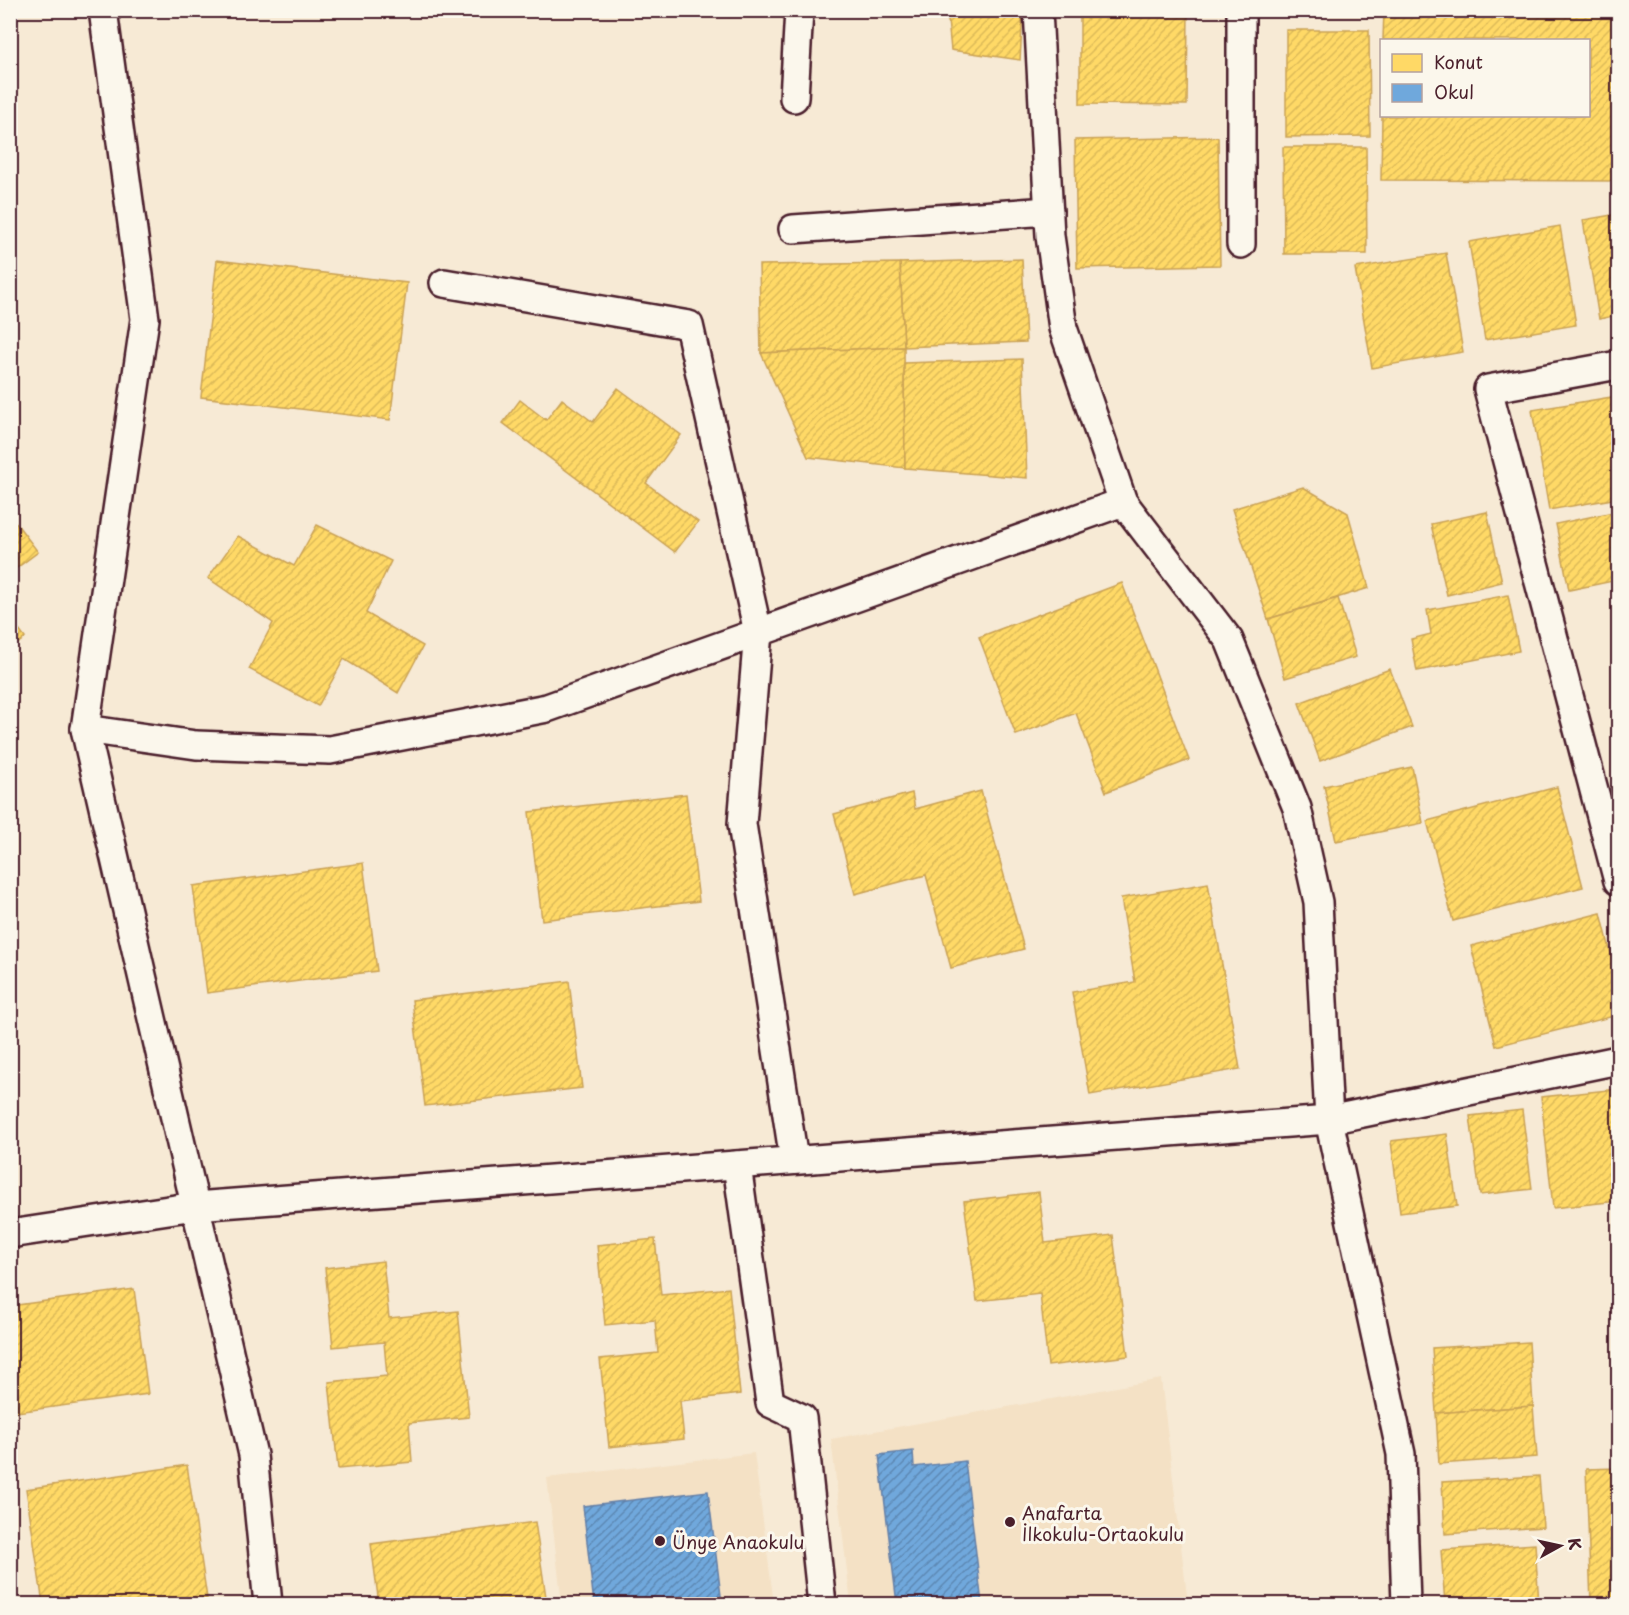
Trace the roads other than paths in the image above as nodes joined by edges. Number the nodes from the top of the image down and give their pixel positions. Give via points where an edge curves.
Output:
1 (102, 10) edge
2 (799, 10) edge
3 (1038, 10) edge
4 (1241, 10) edge
5 (794, 98) dead end
6 (1049, 211) junction
7 (793, 230) dead end
8 (1241, 244) dead end
9 (444, 283) dead end
10 (1618, 365) edge
11 (1123, 502) junction
12 (758, 632) junction
13 (85, 729) junction
14 (1618, 881) edge
15 (1618, 1060) edge
16 (1329, 1120) junction
17 (794, 1160) junction
18 (737, 1165) junction
19 (195, 1206) junction
20 (10, 1234) edge
21 (268, 1605) edge
22 (822, 1605) edge
23 (1406, 1605) edge

1 - 13 street via 145,319
2 - 5 street
3 - 6 street
4 - 8 street
6 - 7 street
6 - 11 street via 1063,328
9 - 12 street via 689,325
10 - 14 street via 1488,389
11 - 12 street
11 - 16 street via 1229,640 1297,808 1318,902
12 - 13 street via 547,708 330,750 196,745
12 - 17 street via 742,824
13 - 19 street
15 - 16 street
16 - 17 street
16 - 23 street via 1401,1454
17 - 18 street
18 - 19 street
18 - 22 street via 770,1403 802,1418
19 - 20 street
19 - 21 street via 253,1455

